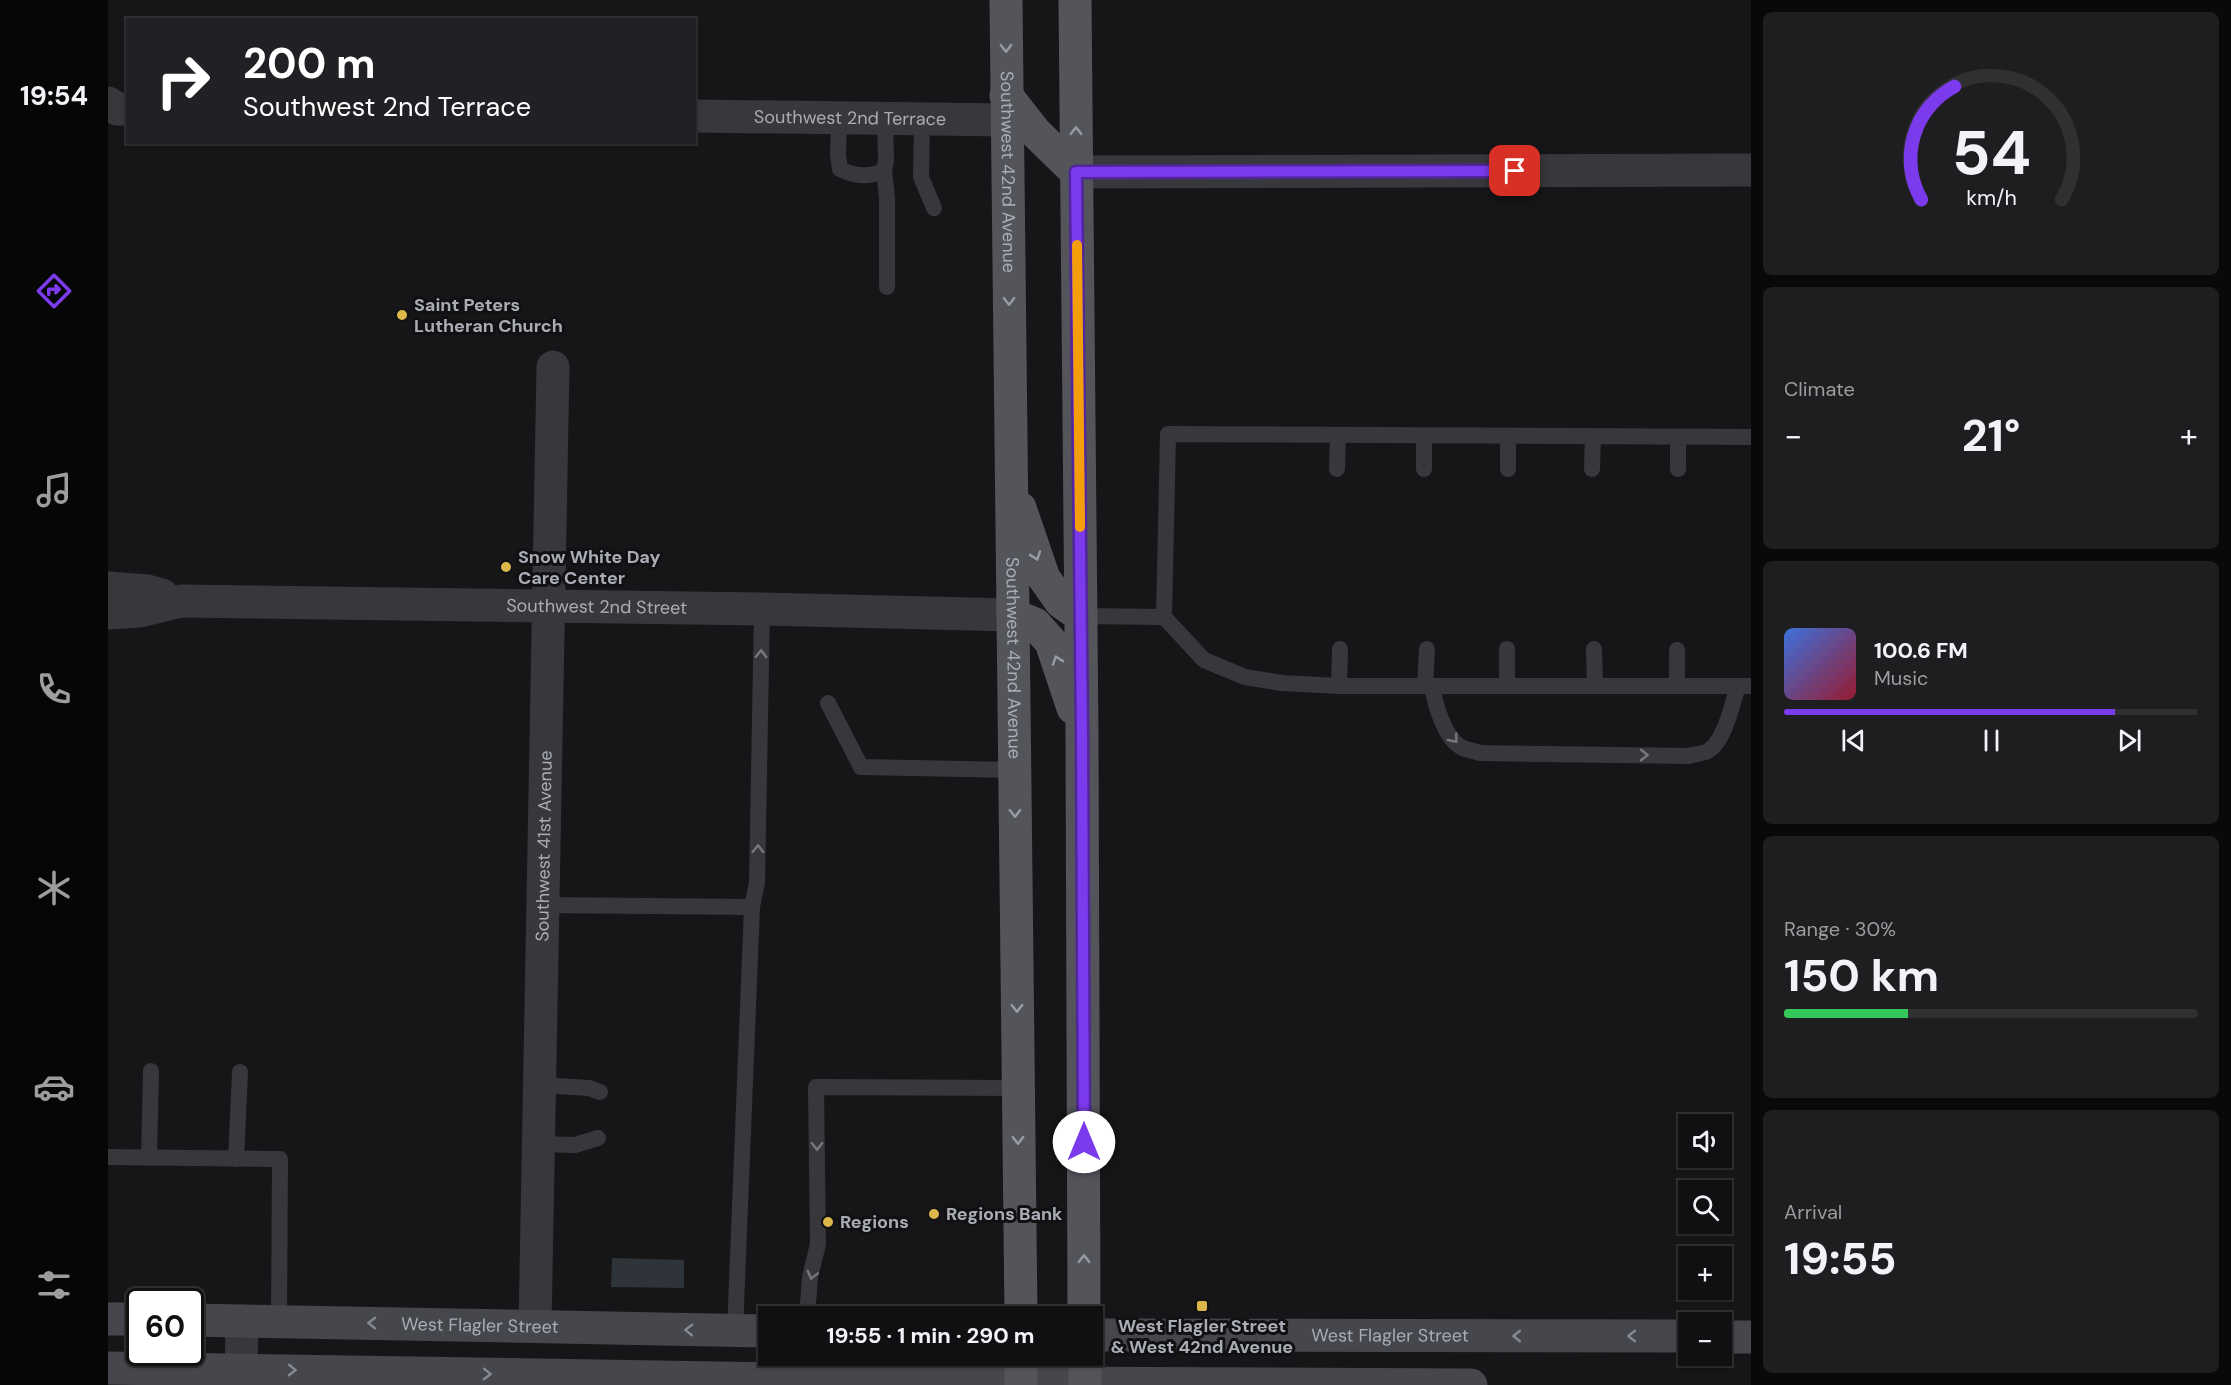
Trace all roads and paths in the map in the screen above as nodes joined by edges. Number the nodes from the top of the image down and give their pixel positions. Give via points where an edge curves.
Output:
1 (1006, 0) edge
2 (1075, 0) edge
3 (1006, 107) junction
4 (696, 116) edge
5 (839, 118) junction
6 (885, 118) junction
7 (921, 119) junction
8 (884, 170) junction
9 (1751, 170) edge
10 (1076, 172) junction
11 (934, 208) dead end
12 (887, 287) dead end
13 (553, 367) dead end
14 (1338, 436) junction
15 (1424, 436) junction
16 (1508, 437) junction
17 (1593, 437) junction
18 (1678, 437) junction
19 (1751, 437) edge
20 (1337, 468) dead end
21 (1424, 469) dead end
22 (1508, 469) dead end
23 (1592, 469) dead end
24 (1678, 470) dead end
25 (1011, 481) junction
26 (108, 588) edge
27 (181, 601) junction
28 (547, 605) junction
29 (762, 609) junction
30 (108, 613) edge
31 (1013, 615) junction
32 (1081, 616) junction
33 (1164, 617) junction
34 (1340, 649) dead end
35 (1427, 649) dead end
36 (1507, 649) dead end
37 (1594, 649) dead end
38 (1677, 650) dead end
39 (1507, 685) junction
40 (1339, 686) junction
41 (1428, 686) junction
42 (1595, 686) junction
43 (1677, 686) junction
44 (1744, 686) edge
45 (828, 703) dead end
46 (1082, 735) junction
47 (1014, 770) junction
48 (543, 905) junction
49 (752, 907) junction
50 (151, 1071) dead end
51 (240, 1072) dead end
52 (540, 1084) junction
53 (1018, 1088) junction
54 (600, 1092) dead end
55 (598, 1138) dead end
56 (539, 1144) junction
57 (108, 1157) edge
58 (149, 1158) junction
59 (236, 1159) junction
60 (807, 1306) edge
61 (1021, 1306) edge
62 (1084, 1306) edge
63 (108, 1318) edge
64 (126, 1319) edge
65 (204, 1320) edge
66 (242, 1321) junction
67 (279, 1322) junction
68 (536, 1326) junction
69 (735, 1331) junction
70 (758, 1331) edge
71 (1103, 1335) edge
72 (1678, 1336) edge
73 (1732, 1336) edge
74 (1751, 1337) edge
75 (108, 1368) edge
76 (1021, 1375) edge
77 (1085, 1375) edge
78 (241, 1377) edge
79 (404, 1379) edge
80 (646, 1381) edge
81 (841, 1382) edge
82 (1389, 1385) edge
83 (1471, 1385) edge

1 -> 3 main road, Southwest 42nd Avenue
10 -> 2 main road
3 - 7 street, Southwest 2nd Terrace
3 - 10 main road
3 -> 25 main road, Southwest 42nd Avenue
4 - 5 street, Southwest 2nd Terrace
5 - 6 street, Southwest 2nd Terrace
5 - 8 lane via 840,169 852,175 878,174
6 - 7 street, Southwest 2nd Terrace
6 - 8 lane
7 - 11 lane via 921,177
8 - 12 lane
9 - 10 street
10 - 32 main road
13 - 28 street, Southwest 41st Avenue
14 - 15 lane
14 - 20 lane
14 - 33 lane via 1168,434
15 - 16 lane
15 - 21 lane
16 - 17 lane
16 - 22 lane
17 - 18 lane
17 - 23 lane
18 - 19 lane
18 - 24 lane
25 - 31 main road, Southwest 42nd Avenue
25 -> 32 main road via 1044,578 1061,602
26 - 27 street, Southwest 2nd Street via 148,591
27 - 28 street, Southwest 2nd Street
27 - 30 street, Southwest 2nd Street via 140,611
28 - 29 street, Southwest 2nd Street
28 - 48 street, Southwest 41st Avenue
29 - 31 street, Southwest 2nd Street
49 -> 29 lane via 757,883
46 -> 31 main road via 1051,642 1035,624
31 - 47 main road, Southwest 42nd Avenue
32 - 33 lane
32 - 46 main road
33 - 40 lane via 1204,660 1245,677
34 - 40 lane
35 - 41 lane
36 - 39 lane
37 - 42 lane
38 - 43 lane
39 - 41 lane
39 - 42 lane
40 - 41 lane
41 -> 44 lane via 1445,728 1460,747 1480,753 1689,756 1707,752 1716,744
42 - 43 lane
43 - 44 lane
45 - 47 lane via 861,767
62 -> 46 main road
47 -> 53 main road, Southwest 42nd Avenue
48 - 49 lane
48 - 52 street, Southwest 41st Avenue
49 - 69 lane
50 - 58 lane
51 - 59 lane
52 - 54 lane
52 - 56 street, Southwest 41st Avenue
53 -> 60 lane via 816,1087 818,1244
53 -> 61 main road, Southwest 42nd Avenue
55 - 56 lane via 575,1145
56 - 68 street, Southwest 41st Avenue
57 - 58 lane
58 - 59 lane
59 - 67 lane via 280,1159
63 - 64 main road
65 - 66 main road, West Flagler Street
66 - 67 main road, West Flagler Street
66 - 78 street
68 -> 67 main road, West Flagler Street
69 -> 68 main road, West Flagler Street
69 - 70 main road, West Flagler Street
72 -> 71 main road, West Flagler Street
73 - 74 main road
75 - 78 main road
76 - 77 main road
76 - 81 main road
77 - 82 main road
78 -> 79 main road
79 -> 80 main road
80 - 81 main road
82 - 83 main road

